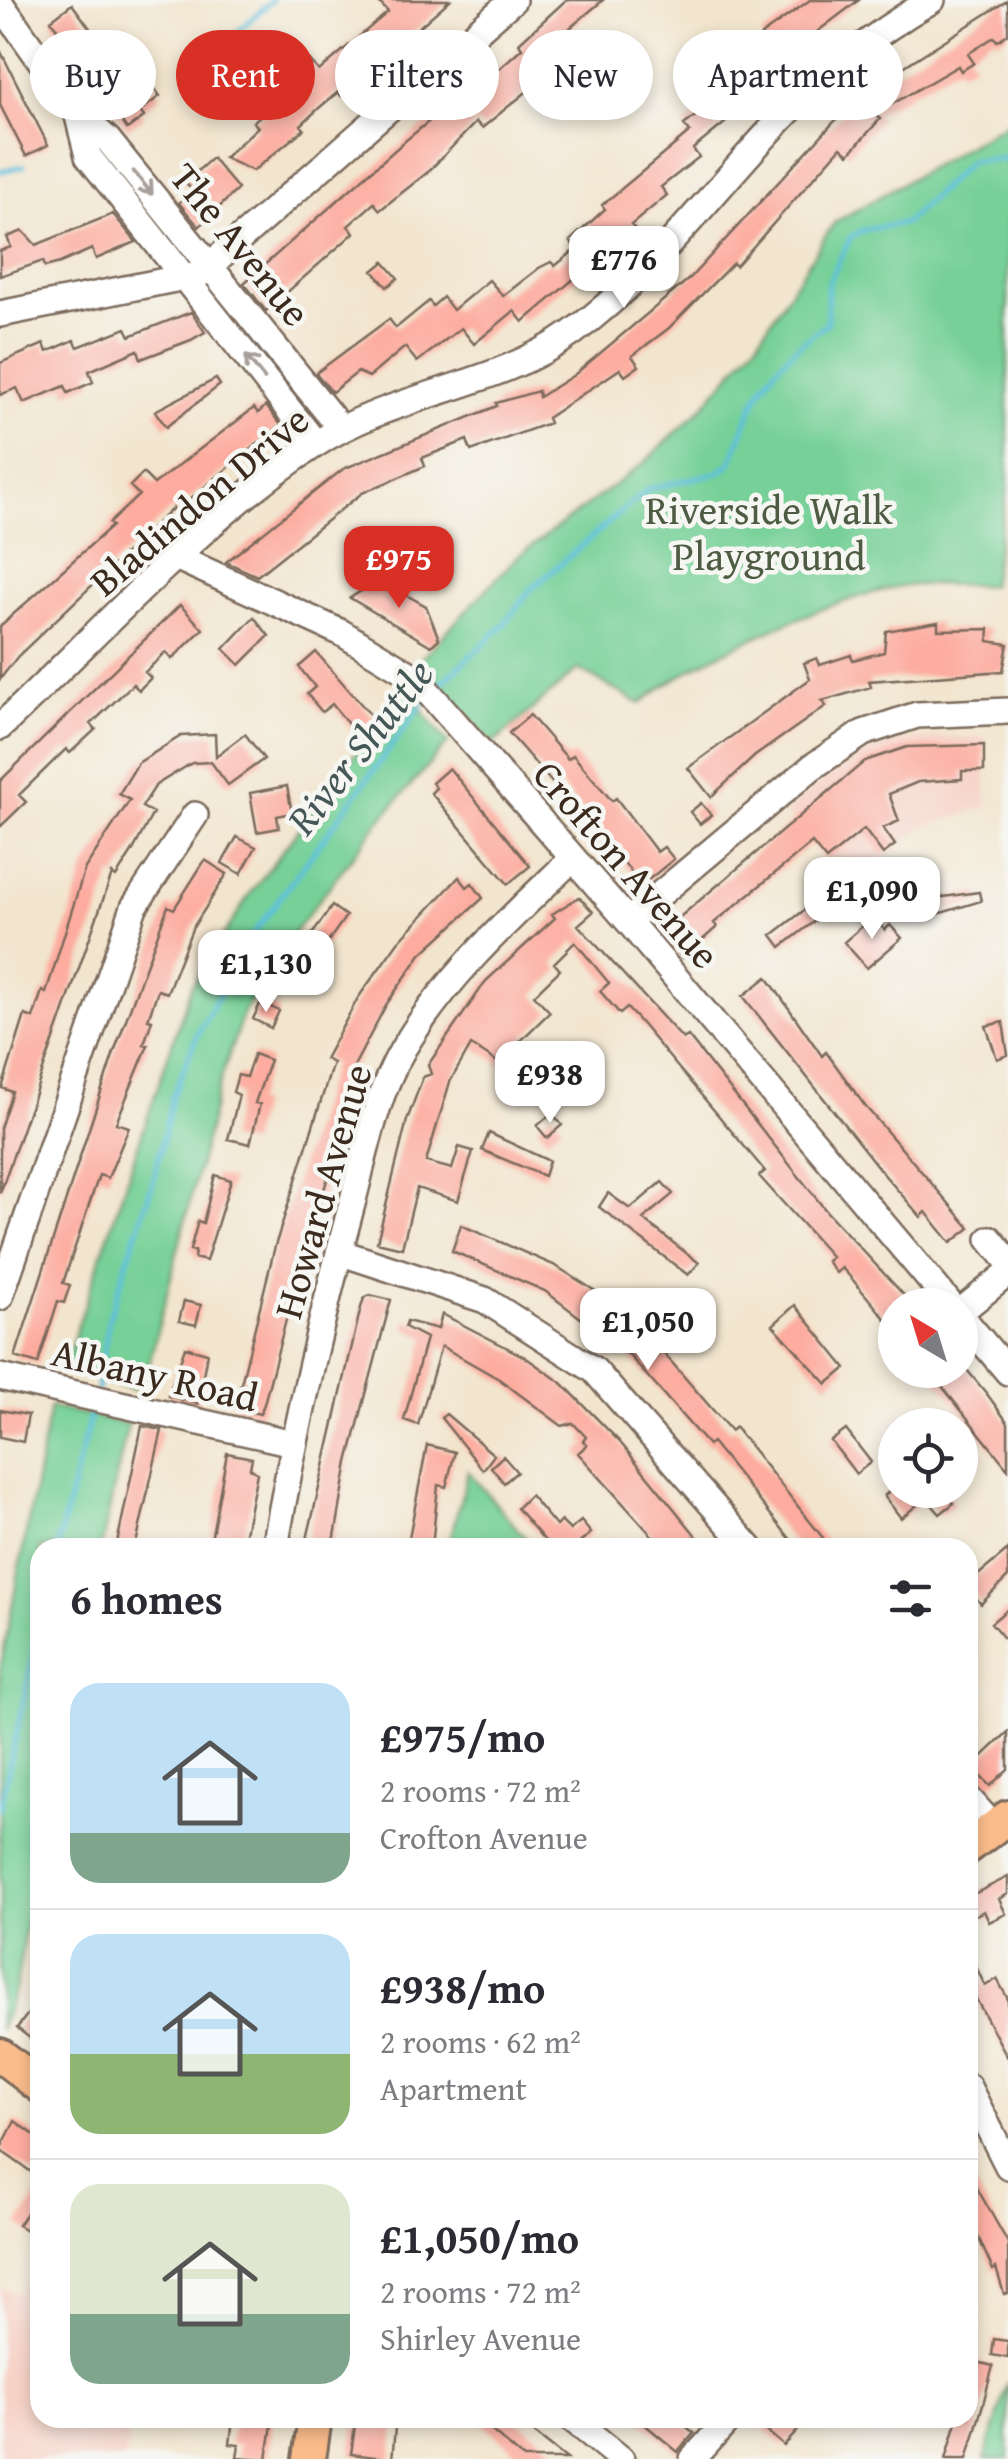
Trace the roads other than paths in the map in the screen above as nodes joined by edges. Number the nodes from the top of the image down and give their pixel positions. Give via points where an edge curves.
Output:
1 (514, 0) edge
2 (932, 0) edge
3 (0, 3) edge
4 (30, 45) edge
5 (79, 120) edge
6 (86, 120) edge
7 (211, 266) junction
8 (185, 279) junction
9 (0, 314) edge
10 (341, 429) junction
11 (316, 444) junction
12 (178, 558) junction
13 (1008, 711) edge
14 (0, 727) edge
15 (195, 815) dead end
16 (573, 858) junction
17 (628, 921) junction
18 (990, 1238) dead end
19 (339, 1252) junction
20 (1008, 1261) edge
21 (1008, 1273) edge
22 (937, 1288) edge
23 (0, 1297) edge
24 (978, 1299) edge
25 (978, 1336) edge
26 (1008, 1372) edge
27 (0, 1377) edge
28 (293, 1443) junction
29 (277, 1538) edge
30 (741, 1538) edge
31 (978, 1805) edge
32 (1002, 1822) edge
33 (978, 1840) edge
34 (0, 2056) edge
35 (30, 2078) edge
36 (978, 2106) edge
37 (1008, 2166) edge
38 (314, 2428) edge
39 (583, 2428) edge
40 (721, 2428) edge
41 (309, 2459) edge
42 (621, 2459) edge
43 (693, 2459) edge

1 - 7 street
2 - 10 street, Bladindon Drive via 809,91 691,226 573,333 540,354
3 - 4 street, The Avenue
5 - 8 street, The Avenue via 88,156
6 -> 7 street, The Avenue
7 - 8 street
7 - 10 street, The Avenue
8 - 9 street
11 -> 8 street, The Avenue
10 - 11 street, Bladindon Drive
11 - 12 street, Bladindon Drive
12 - 14 street, Bladindon Drive
12 - 16 street, Crofton Avenue via 342,633 408,672
13 - 17 street via 917,715 863,734 812,767
15 - 23 street via 134,907
16 - 17 street, Crofton Avenue
16 - 19 street, Howard Avenue via 441,990 400,1053 378,1105
17 - 22 street, Crofton Avenue
18 - 20 street
19 - 28 street, Howard Avenue
19 - 30 street via 484,1300 579,1360 626,1403
21 - 24 street
25 - 26 street
27 - 28 street, Albany Road
28 - 29 street, Howard Avenue
31 - 32 street
32 - 33 main road
34 - 35 main road
36 - 37 street
38 - 41 main road
39 - 42 street
40 - 43 street

